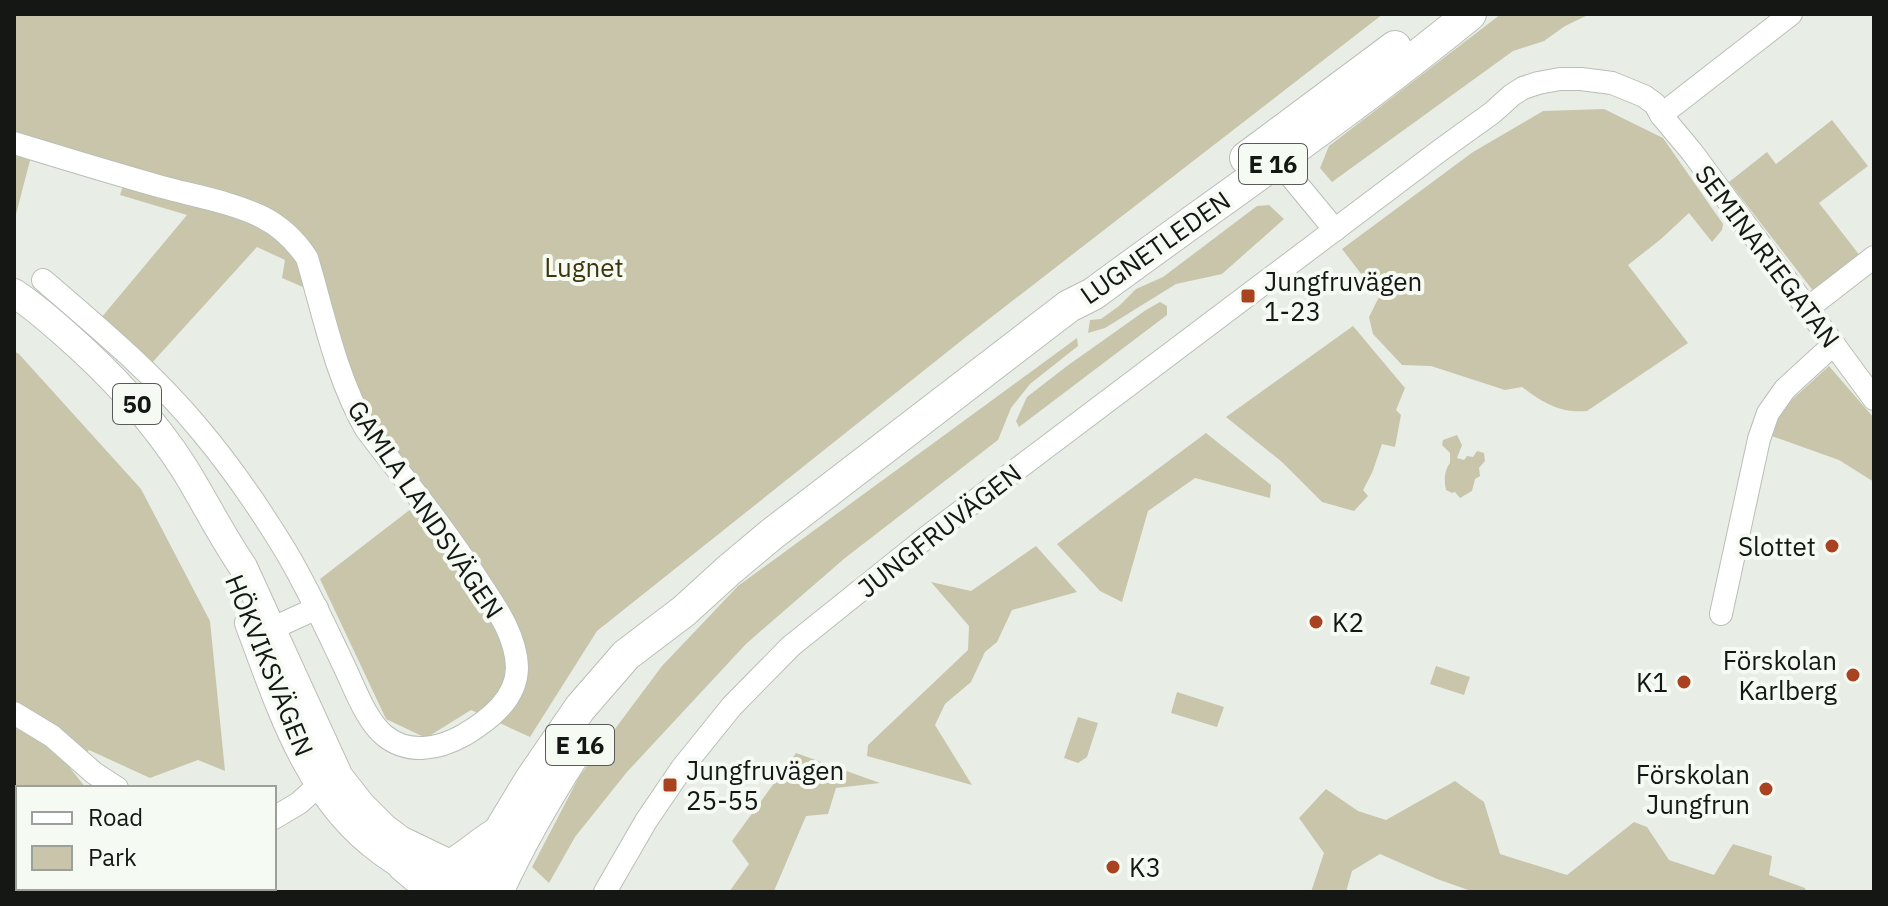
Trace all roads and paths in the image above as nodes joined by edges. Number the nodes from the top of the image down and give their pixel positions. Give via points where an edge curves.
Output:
1 (1441, 14) edge
2 (1470, 14) edge
3 (1791, 14) edge
4 (1661, 115) junction
5 (14, 143) edge
6 (1271, 152) junction
7 (1335, 230) junction
8 (1874, 257) edge
9 (43, 280) dead end
10 (14, 293) edge
11 (1808, 308) junction
12 (1834, 344) junction
13 (1874, 399) edge
14 (317, 608) junction
15 (684, 611) junction
16 (1721, 614) dead end
17 (262, 632) junction
18 (14, 713) edge
19 (328, 779) junction
20 (114, 786) edge
21 (276, 817) edge
22 (404, 866) joint
23 (471, 886) edge
24 (605, 892) edge

1 - 6 highway, LUGNETLEDEN / E 16
2 - 6 highway, LUGNETLEDEN / E 16 via 1426,50
3 - 4 street
4 - 7 street, JUNGFRUVÄGEN via 1636,102 1571,91 1492,113
4 - 11 street, SEMINARIEGATAN
5 - 14 street, GAMLA LANDSVÄGEN via 223,203 261,217 296,242 307,258 357,413 459,550 504,621 517,668 511,693 490,719 461,737 427,748 397,744 376,728 363,706
6 - 7 street
6 - 15 highway, LUGNETLEDEN / E 16 via 1211,184 1069,306 772,534
7 - 24 street, JUNGFRUVÄGEN via 791,646 732,706 682,768
8 - 11 street
9 - 14 street, GAMLA LANDSVÄGEN via 130,357 202,431 270,526
10 - 17 main road, HÖKVIKSVÄGEN / 50 via 94,359 140,407 217,523 231,574
11 - 12 street, SEMINARIEGATAN
12 - 13 street, SEMINARIEGATAN
12 - 16 street via 1785,389 1768,413
14 - 17 street
15 - 23 highway, LUGNETLEDEN / E 16 via 584,739 528,830
15 - 23 highway, LUGNETLEDEN / E 16 via 626,655 602,681 519,797
17 - 19 main road, HÖKVIKSVÄGEN / 50 via 286,723
18 - 20 street
19 - 21 street, HÖKVIKSVÄGEN
19 - 22 main road, HÖKVIKSVÄGEN / 50 via 358,832
19 - 23 main road, HÖKVIKSVÄGEN / 50 via 400,840
22 - 23 highway, 50 via 416,876

